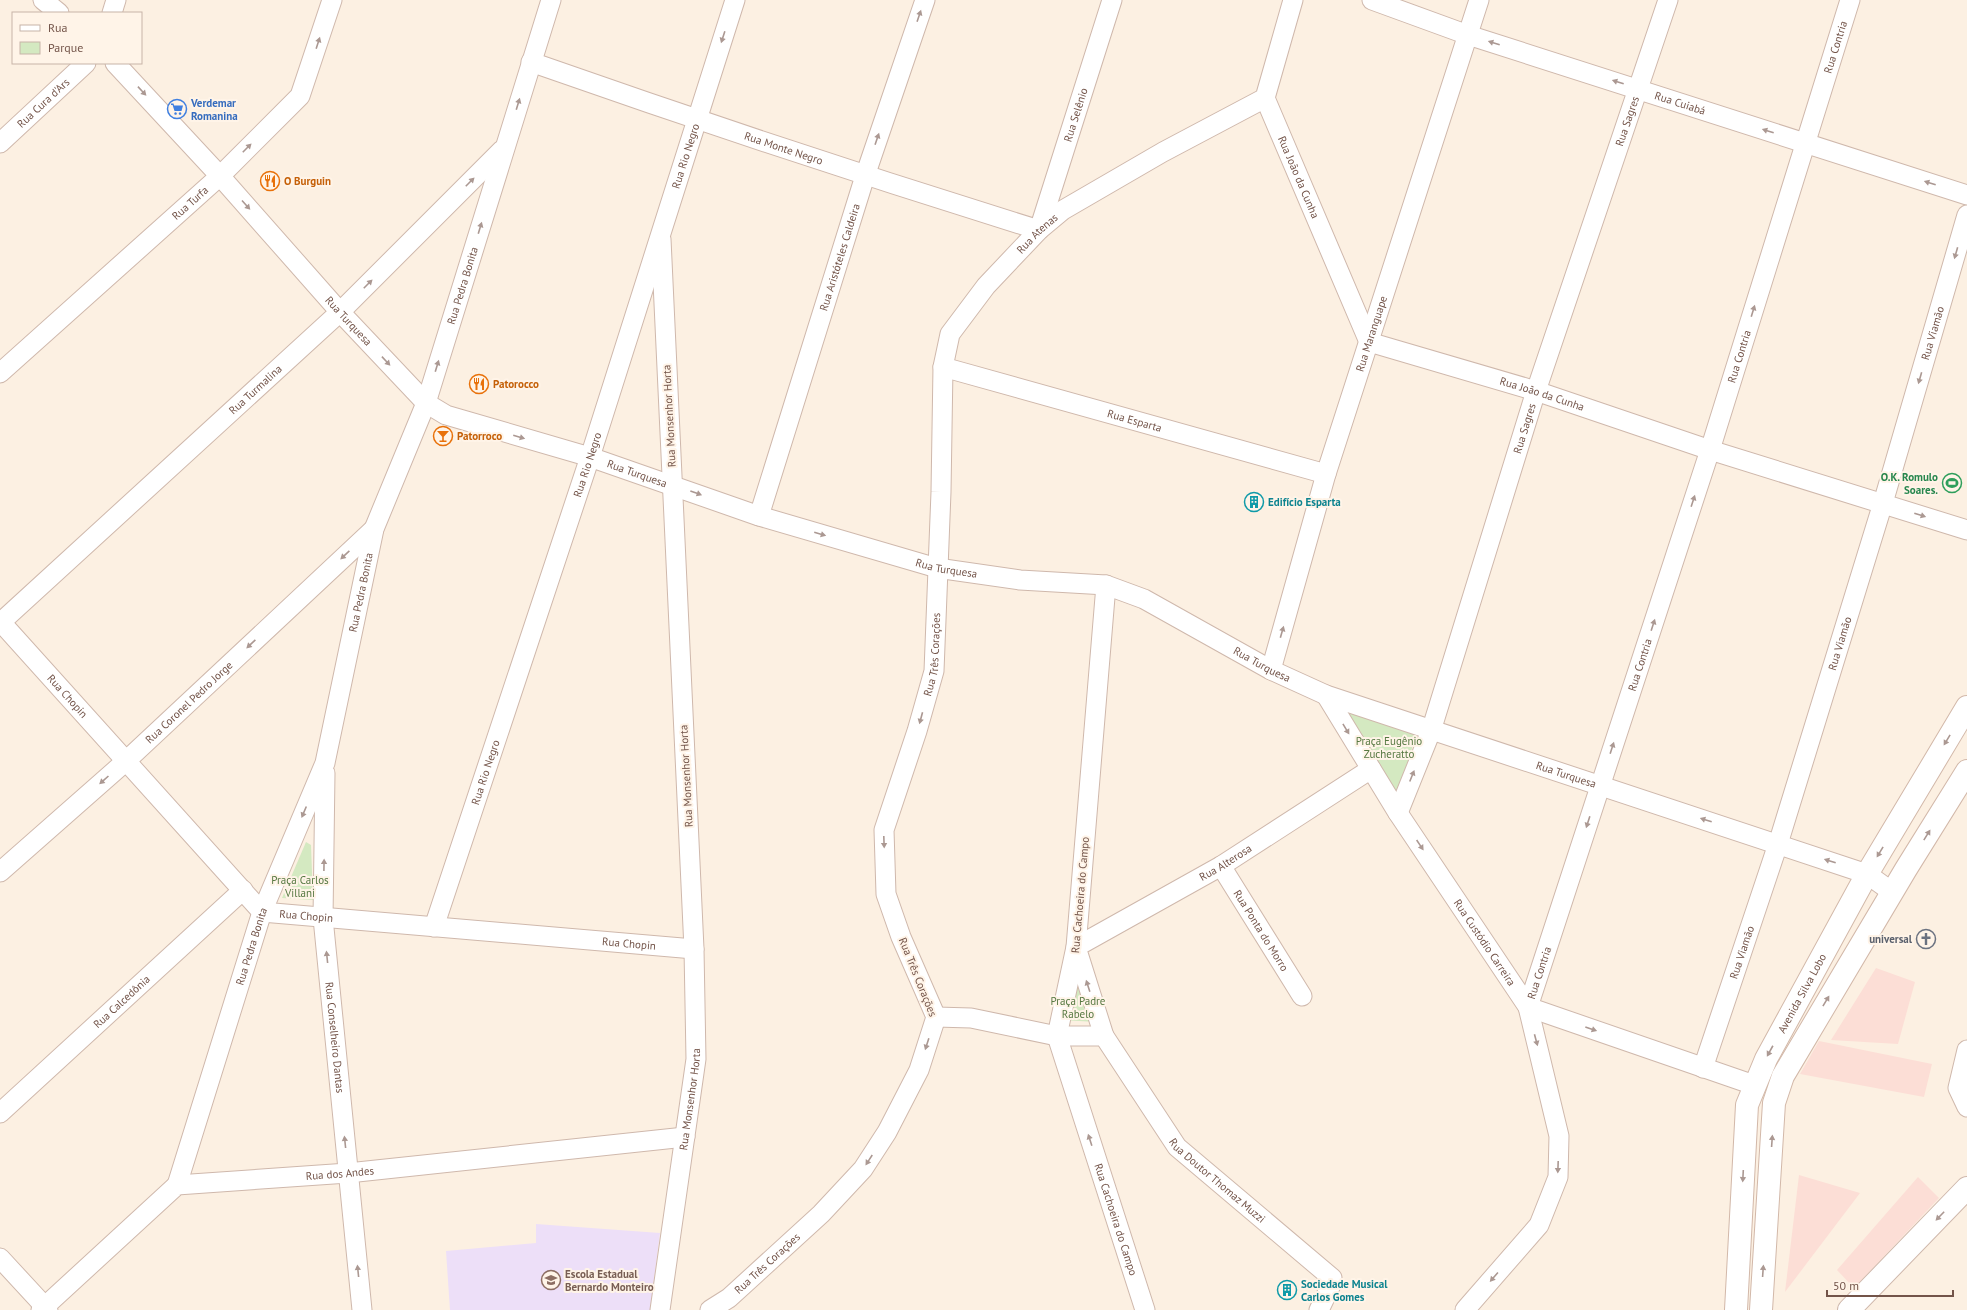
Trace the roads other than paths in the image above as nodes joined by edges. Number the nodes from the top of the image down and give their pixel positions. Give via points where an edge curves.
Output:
1 (43, 0) edge
2 (116, 0) edge
3 (332, 0) edge
4 (550, 0) edge
5 (735, 0) edge
6 (925, 0) edge
7 (1112, 0) edge
8 (1293, 0) edge
9 (1372, 0) edge
10 (1479, 0) edge
11 (1668, 0) edge
12 (1850, 0) edge
13 (58, 12) edge
14 (112, 12) edge
15 (1468, 35) junction
16 (531, 62) junction
17 (85, 64) edge
18 (116, 64) edge
19 (1638, 89) junction
20 (1265, 98) junction
21 (697, 120) junction
22 (0, 143) edge
23 (1805, 143) junction
24 (504, 148) junction
25 (220, 176) junction
26 (865, 176) junction
27 (1967, 195) edge
28 (1967, 215) edge
29 (1038, 230) junction
30 (660, 239) junction
31 (340, 312) junction
32 (1368, 342) junction
33 (943, 367) junction
34 (0, 373) edge
35 (1536, 391) junction
36 (426, 403) junction
37 (1710, 450) junction
38 (590, 457) junction
39 (1326, 474) junction
40 (673, 485) junction
41 (1883, 504) junction
42 (759, 516) junction
43 (374, 529) junction
44 (1967, 530) edge
45 (937, 568) junction
46 (1106, 585) junction
47 (0, 622) edge
48 (1271, 670) junction
49 (1326, 695) junction
50 (1967, 707) edge
51 (1431, 731) junction
52 (126, 761) junction
53 (325, 763) junction
54 (1371, 770) junction
55 (1967, 771) edge
56 (1600, 785) junction
57 (1398, 813) junction
58 (1778, 844) junction
59 (1221, 866) junction
60 (0, 872) edge
61 (1867, 874) junction
62 (243, 890) junction
63 (1892, 892) junction
64 (262, 912) junction
65 (323, 918) junction
66 (434, 927) junction
67 (1076, 947) junction
68 (694, 949) junction
69 (1302, 996) dead end
70 (1528, 1007) junction
71 (936, 1017) junction
72 (1057, 1036) junction
73 (1104, 1036) junction
74 (1967, 1050) edge
75 (1703, 1068) junction
76 (1754, 1085) junction
77 (1967, 1107) edge
78 (0, 1113) edge
79 (685, 1137) junction
80 (348, 1173) junction
81 (177, 1185) junction
82 (1967, 1188) edge
83 (0, 1258) edge
84 (45, 1309) edge
85 (362, 1310) edge
86 (660, 1310) edge
87 (710, 1310) edge
88 (1145, 1310) edge
89 (1319, 1310) edge
90 (1465, 1310) edge
91 (1736, 1310) edge
92 (1760, 1310) edge
93 (1849, 1310) edge

1 - 13 street
2 - 14 street
25 -> 3 street, Rua Turfa via 300,96
4 - 16 street, Rua Pedra Bonita
5 -> 21 street, Rua Rio Negro
26 -> 6 street, Rua Aristóteles Caldeira
7 - 29 street, Rua Selênio
8 - 20 street
9 - 15 street, Rua Cuiabá
10 - 15 street, Rua Maranguape
11 - 19 street, Rua Sagres
12 - 23 street, Rua Contria
19 -> 15 street, Rua Cuiabá
15 - 32 street, Rua Maranguape
16 - 21 street, Rua Monte Negro
24 -> 16 street, Rua Pedra Bonita
17 - 22 street, Rua Cura d'Ars
18 -> 25 street, Rua Turquesa
23 -> 19 street, Rua Cuiabá
19 - 35 street, Rua Sagres
20 - 29 street, Rua Atenas via 1163,152 1063,210
20 - 32 street, Rua João da Cunha
21 - 26 street, Rua Monte Negro
21 - 30 street, Rua Rio Negro
27 -> 23 street, Rua Cuiabá
37 -> 23 street, Rua Contria
31 -> 24 street, Rua Turmalina
36 -> 24 street, Rua Pedra Bonita
25 -> 31 street, Rua Turquesa
25 - 34 street, Rua Turfa
26 - 29 street, Rua Monte Negro
26 - 42 street, Rua Aristóteles Caldeira
28 -> 41 street, Rua Viamão
29 - 33 street, Rua Atenas via 986,286 950,334
30 - 38 street, Rua Rio Negro
30 - 40 street, Rua Monsenhor Horta
31 -> 36 street, Rua Turquesa
31 - 47 street, Rua Turmalina
32 - 35 street, Rua João da Cunha
32 - 39 street, Rua Maranguape
33 - 39 street, Rua Esparta
33 - 45 street, Rua Atenas
35 - 37 street, Rua João da Cunha
35 - 51 street, Rua Sagres
36 -> 38 street, Rua Turquesa via 446,415
36 - 43 street, Rua Pedra Bonita
37 - 41 street, Rua João da Cunha
56 -> 37 street, Rua Contria
38 - 40 street, Rua Turquesa
38 - 66 street, Rua Rio Negro
48 -> 39 street, Rua Maranguape
40 -> 42 street, Rua Turquesa
40 - 68 street, Rua Monsenhor Horta
41 -> 44 street, Rua João da Cunha
41 - 58 street, Rua Viamão
42 -> 45 street, Rua Turquesa
43 -> 52 street, Rua Coronel Pedro Jorge
43 - 53 street, Rua Pedra Bonita
45 - 46 street, Rua Turquesa via 1020,580
45 -> 71 street, Rua Três Corações via 934,672 918,731 884,830 886,894 901,937
46 - 48 street, Rua Turquesa via 1144,599
46 - 67 street, Rua Cachoeira do Campo
47 - 52 street, Rua Chopin
48 - 49 street, Rua Turquesa
49 - 51 street, Rua Turquesa
49 -> 54 street, Rua Custódio Carreira
50 -> 61 main road, Avenida Silva Lobo
51 - 56 street, Rua Turquesa
57 -> 51 street, Rua Sagres
52 -> 60 street, Rua Coronel Pedro Jorge
52 - 62 street, Rua Chopin
53 -> 64 street, Rua Pedra Bonita
65 -> 53 street, Rua Conselheiro Dantas
54 - 57 street, Rua Custódio Carreira
54 - 59 street, Rua Alterosa
63 -> 55 main road
58 -> 56 street, Rua Turquesa
56 -> 70 street, Rua Contria
57 -> 70 street, Rua Custódio Carreira
61 -> 58 street, Rua Turquesa
58 - 75 street, Rua Viamão
59 - 67 street, Rua Alterosa
59 - 69 street, Rua Ponta do Morro
61 - 63 street, Rua Turquesa
61 -> 76 main road, Avenida Silva Lobo via 1766,1058
62 - 64 street, Rua Chopin
62 - 78 street, Rua Calcedônia
92 -> 63 main road via 1774,1102 1783,1076
64 - 65 street, Rua Chopin
64 - 81 street, Rua Pedra Bonita
65 - 66 street, Rua Chopin
80 -> 65 street, Rua Conselheiro Dantas
66 - 68 street, Rua Chopin
67 - 72 street, Rua Cachoeira do Campo
73 -> 67 street, Rua Doutor Thomaz Muzzi
68 - 79 street, Rua Monsenhor Horta via 696,1059
70 -> 75 street
70 -> 90 street, Rua Contria via 1559,1136 1558,1177 1538,1225
71 - 72 street via 972,1018
71 -> 87 street, Rua Três Corações via 919,1070 887,1132 863,1169 821,1214 729,1298
72 - 73 street
88 -> 72 street, Rua Cachoeira do Campo
73 - 89 street, Rua Doutor Thomaz Muzzi via 1177,1147 1332,1278 1332,1284
74 - 77 street via 1958,1088
75 - 76 street
76 -> 91 main road, Avenida Silva Lobo via 1747,1105
79 - 80 street, Rua dos Andes
79 - 86 street, Rua Monsenhor Horta
80 - 81 street, Rua dos Andes
85 -> 80 street, Rua Conselheiro Dantas
81 - 84 street
82 -> 93 main road
83 - 84 street

